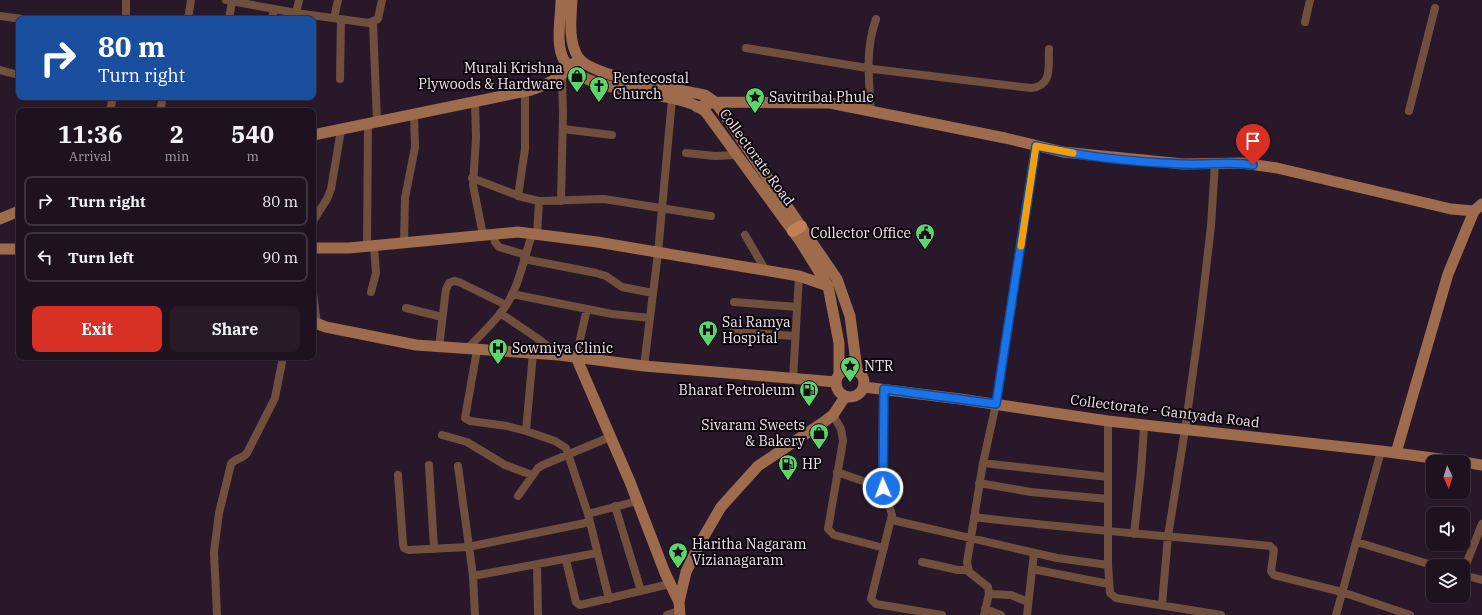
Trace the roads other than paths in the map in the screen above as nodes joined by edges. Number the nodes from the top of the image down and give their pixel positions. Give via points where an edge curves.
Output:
1 (126, 0) edge
2 (191, 0) edge
3 (299, 0) edge
4 (338, 0) edge
5 (382, 0) edge
6 (561, 0) edge
7 (572, 0) edge
8 (1310, 0) edge
9 (229, 1) edge
10 (1435, 8) dead end
11 (274, 9) junction
12 (296, 13) junction
13 (0, 16) edge
14 (126, 16) edge
15 (188, 16) edge
16 (229, 16) edge
17 (273, 16) edge
18 (306, 16) edge
19 (316, 17) edge
20 (16, 18) edge
21 (338, 19) junction
22 (876, 19) dead end
23 (373, 22) junction
24 (1305, 22) dead end
25 (746, 48) dead end
26 (1049, 49) dead end
27 (578, 58) junction
28 (868, 68) junction
29 (0, 70) edge
30 (566, 71) junction
31 (16, 74) edge
32 (340, 79) dead end
33 (525, 91) junction
34 (672, 99) junction
35 (475, 102) junction
36 (715, 102) junction
37 (697, 107) junction
38 (1409, 110) dead end
39 (871, 112) junction
40 (414, 114) junction
41 (372, 123) junction
42 (563, 129) junction
43 (341, 130) junction
44 (316, 134) edge
45 (612, 135) dead end
46 (1036, 146) junction
47 (686, 153) dead end
48 (737, 154) junction
49 (1215, 163) junction
50 (472, 178) junction
51 (518, 196) junction
52 (539, 201) junction
53 (561, 201) junction
54 (662, 208) junction
55 (1478, 208) edge
56 (16, 212) edge
57 (316, 216) edge
58 (711, 216) dead end
59 (0, 219) edge
60 (797, 228) junction
61 (534, 234) junction
62 (488, 235) junction
63 (744, 235) dead end
64 (404, 243) junction
65 (370, 246) junction
66 (316, 248) edge
67 (0, 249) edge
68 (16, 249) edge
69 (658, 253) junction
70 (525, 257) junction
71 (766, 271) junction
72 (799, 276) junction
73 (828, 286) junction
74 (371, 292) dead end
75 (653, 293) junction
76 (512, 294) junction
77 (734, 302) dead end
78 (506, 306) junction
79 (797, 307) junction
80 (406, 308) dead end
81 (587, 309) junction
82 (500, 313) junction
83 (442, 318) junction
84 (650, 318) junction
85 (316, 323) edge
86 (733, 332) dead end
87 (796, 336) junction
88 (853, 339) junction
89 (839, 343) junction
90 (439, 347) junction
91 (472, 349) junction
92 (533, 353) junction
93 (559, 355) junction
94 (576, 357) junction
95 (282, 360) edge
96 (644, 366) junction
97 (857, 370) junction
98 (838, 378) junction
99 (793, 379) junction
100 (864, 387) junction
101 (884, 389) junction
102 (845, 397) junction
103 (996, 404) junction
104 (833, 415) junction
105 (1108, 422) junction
106 (1144, 426) junction
107 (1185, 430) junction
108 (526, 431) junction
109 (442, 435) dead end
110 (610, 438) junction
111 (1381, 451) junction
112 (569, 453) junction
113 (1396, 453) junction
114 (1426, 457) edge
115 (983, 463) junction
116 (1470, 463) edge
117 (429, 465) dead end
118 (1482, 465) edge
119 (458, 466) dead end
120 (837, 472) junction
121 (532, 475) junction
122 (398, 476) dead end
123 (1108, 477) junction
124 (979, 483) junction
125 (883, 488) junction
126 (518, 496) dead end
127 (1108, 499) junction
128 (637, 501) junction
129 (615, 506) junction
130 (974, 517) junction
131 (589, 518) junction
132 (892, 520) junction
133 (1482, 524) edge
134 (1109, 532) junction
135 (1134, 534) junction
136 (1168, 536) junction
137 (970, 540) junction
138 (1357, 542) junction
139 (468, 547) junction
140 (884, 548) junction
141 (434, 549) junction
142 (1034, 553) junction
143 (597, 554) junction
144 (1469, 559) edge
145 (566, 560) junction
146 (922, 562) dead end
147 (1426, 563) edge
148 (537, 565) junction
149 (1108, 565) junction
150 (1032, 569) junction
151 (968, 570) junction
152 (473, 576) junction
153 (1470, 576) edge
154 (1482, 580) edge
155 (670, 584) junction
156 (1109, 584) junction
157 (641, 591) junction
158 (1342, 592) junction
159 (989, 594) junction
160 (609, 599) junction
161 (1028, 602) junction
162 (1162, 605) junction
163 (679, 609) edge
164 (984, 612) edge
165 (217, 615) edge
166 (475, 615) edge
167 (538, 615) edge
168 (667, 615) edge
169 (942, 615) edge
170 (1001, 615) edge
171 (1027, 615) edge
172 (1221, 615) edge
173 (1336, 615) edge
174 (1410, 615) edge

1 - 14 street
2 - 15 street
3 - 12 street
4 - 21 street
5 - 23 street via 378,19
6 - 30 street, Collectorate Road via 560,45
7 - 27 street via 572,41
8 - 24 street
9 - 11 street
9 - 16 street
10 - 38 street
11 - 12 street
11 - 17 street
12 - 18 street
13 - 20 street
19 - 21 street
21 - 23 street
21 - 32 street
22 - 28 street via 870,37
23 - 41 street
25 - 28 street
26 - 28 street via 1047,79 1039,88
27 - 30 street
27 - 36 street, Collectorate Road via 594,70 705,95
28 - 39 street
29 - 31 street
30 - 33 street via 550,83
30 - 34 street, Collectorate Road via 598,84
30 - 42 street
33 - 35 street
33 - 51 street via 525,149
34 - 37 street, Collectorate Road
34 - 54 street
35 - 40 street
35 - 50 street via 476,138
36 - 37 street
36 - 39 street via 830,103
36 - 60 street, Collectorate Road
37 - 48 street, Collectorate Road via 705,111
39 - 46 street
40 - 41 street
40 - 64 street via 415,147 405,198
41 - 43 street
41 - 65 street
42 - 45 street
42 - 53 street
43 - 44 street
43 - 57 street via 331,189
46 - 49 street via 1063,152 1141,161
46 - 103 street
47 - 48 street via 715,156
48 - 60 street, Collectorate Road
49 - 55 street via 1242,163 1276,168 1451,209
49 - 107 street via 1211,226
50 - 51 street
50 - 62 street via 475,202
51 - 52 street
52 - 53 street
52 - 61 street
53 - 54 street via 604,199
54 - 58 street
54 - 69 street
55 - 113 street via 1448,274
56 - 59 street
60 - 73 street, Collectorate Road
60 - 88 street, Collectorate Road via 837,279 850,316
61 - 62 street via 518,232
61 - 69 street
61 - 70 street
62 - 64 street
62 - 70 street via 502,249
63 - 71 street
64 - 65 street
65 - 66 street
65 - 74 street via 376,273
67 - 68 street
69 - 71 street
69 - 75 street
70 - 75 street via 596,273 606,276 622,287
70 - 76 street
71 - 72 street
72 - 73 street
72 - 79 street
73 - 89 street, Collectorate Road
75 - 84 street
76 - 78 street
76 - 81 street
77 - 79 street
78 - 82 street
78 - 83 street via 473,287 451,281 446,289
79 - 87 street
80 - 83 street
81 - 84 street
81 - 94 street
82 - 91 street
82 - 93 street
83 - 90 street
84 - 96 street
85 - 90 street via 416,345
86 - 87 street
87 - 99 street
88 - 89 street
88 - 97 street, Collectorate Road
89 - 98 street, Collectorate Road
90 - 91 street
91 - 92 street
91 - 108 street via 465,418
92 - 93 street
92 - 108 street
93 - 94 street
94 - 96 street
94 - 110 street
95 - 165 street via 273,404 248,453 233,460 229,471 219,513 214,552
96 - 99 street
97 - 98 street via 848,369
97 - 100 street, Collectorate Road via 863,378
98 - 99 street
98 - 102 street via 838,391
100 - 101 street, Collectorate - Gantyada Road
100 - 102 street via 859,395
101 - 103 street, Collectorate - Gantyada Road
101 - 125 street
102 - 104 street
103 - 105 street, Collectorate - Gantyada Road
103 - 115 street
104 - 120 street via 843,435
104 - 163 street via 758,466 732,493 700,542 686,572
105 - 106 street, Collectorate - Gantyada Road
105 - 123 street
106 - 107 street, Collectorate - Gantyada Road
106 - 135 street
107 - 111 street, Collectorate - Gantyada Road
107 - 136 street
108 - 112 street via 563,445
109 - 121 street via 466,442 505,465
110 - 112 street
110 - 128 street
111 - 113 street, Collectorate - Gantyada Road
111 - 138 street
112 - 121 street via 543,464
112 - 131 street
113 - 114 street, Collectorate - Gantyada Road
115 - 123 street
115 - 124 street
116 - 118 street, Collectorate - Gantyada Road
117 - 141 street
119 - 139 street
120 - 125 street
120 - 140 street via 828,524 830,533
121 - 126 street
122 - 141 street via 404,548
123 - 127 street
124 - 127 street via 1031,492
124 - 130 street
125 - 132 street via 892,509
127 - 134 street
128 - 129 street
128 - 155 street
129 - 131 street
129 - 157 street
130 - 134 street
130 - 137 street
131 - 139 street
131 - 143 street
132 - 137 street
132 - 140 street
133 - 144 street
134 - 135 street
134 - 149 street
135 - 136 street
136 - 158 street via 1270,546 1274,550 1271,571 1274,575
136 - 162 street
137 - 142 street
137 - 151 street
138 - 147 street
138 - 158 street
139 - 141 street
139 - 152 street
140 - 169 street via 871,596 873,602
142 - 149 street
142 - 150 street
143 - 145 street
143 - 160 street
145 - 148 street
145 - 160 street via 578,604
146 - 151 street
148 - 152 street
148 - 167 street
149 - 156 street
150 - 156 street
150 - 161 street
151 - 159 street via 986,584
152 - 166 street
153 - 154 street
155 - 157 street
155 - 163 street
156 - 162 street via 1110,593 1116,598
157 - 160 street
158 - 173 street
158 - 174 street
159 - 161 street via 1011,596
159 - 164 street
161 - 171 street
162 - 172 street
163 - 168 street
164 - 170 street

